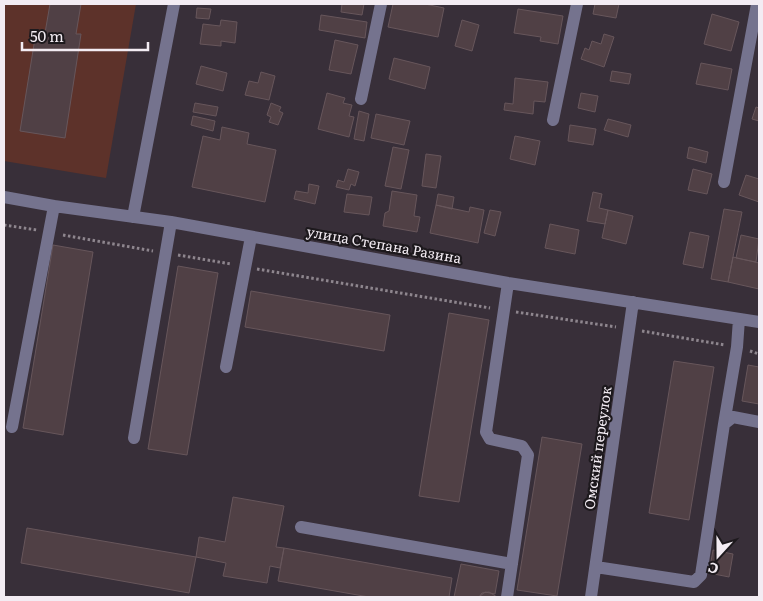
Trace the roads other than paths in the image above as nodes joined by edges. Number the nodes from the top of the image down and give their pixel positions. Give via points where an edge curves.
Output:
1 (174, 4) edge
2 (381, 4) edge
3 (577, 4) edge
4 (756, 4) edge
5 (361, 99) dead end
6 (553, 120) dead end
7 (724, 182) dead end
8 (4, 197) edge
9 (54, 206) junction
10 (133, 217) junction
11 (171, 222) junction
12 (250, 237) junction
13 (508, 283) junction
14 (633, 302) junction
15 (739, 319) junction
16 (759, 322) edge
17 (226, 367) dead end
18 (759, 422) edge
19 (724, 424) junction
20 (12, 427) dead end
21 (134, 438) dead end
22 (301, 527) dead end
23 (512, 564) junction
24 (596, 567) junction
25 (507, 597) edge
26 (591, 597) edge

1 - 10 street
2 - 5 street
3 - 6 street
4 - 7 street
8 - 9 street, улица Степана Разина
9 - 10 street, улица Степана Разина
9 - 20 street
10 - 11 street, улица Степана Разина
11 - 12 street, улица Степана Разина
11 - 21 street
12 - 13 street, улица Степана Разина
12 - 17 street
13 - 14 street, улица Степана Разина
13 - 23 street via 486,432 490,439 522,446 528,455
14 - 15 street, улица Степана Разина
14 - 24 street, Омский переулок
15 - 16 street, улица Степана Разина
15 - 19 street
18 - 19 street via 733,417
19 - 24 street via 698,580
22 - 23 street
23 - 25 street
24 - 26 street, Омский переулок

